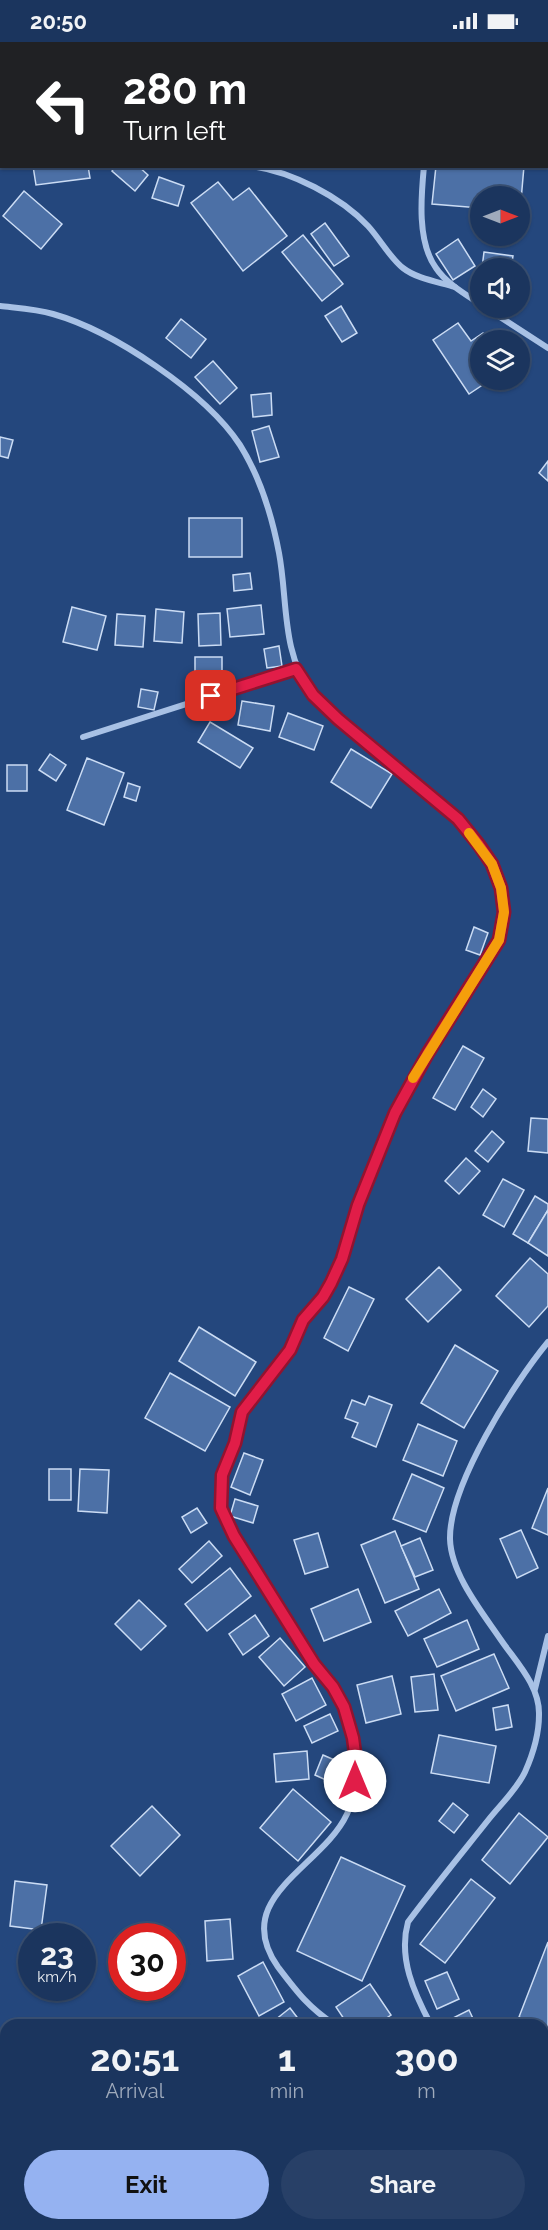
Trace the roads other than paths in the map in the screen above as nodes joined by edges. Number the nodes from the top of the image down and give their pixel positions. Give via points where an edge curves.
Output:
1 (258, 168) edge
2 (424, 168) edge
3 (455, 287) junction
4 (470, 297) edge
5 (0, 306) edge
6 (502, 318) edge
7 (548, 348) edge
8 (296, 669) junction
9 (83, 737) dead end
10 (548, 1342) edge
11 (548, 1636) edge
12 (536, 1689) junction
13 (327, 2019) edge
14 (429, 2019) edge

1 - 3 street via 288,177 327,196 368,226 402,267 412,274
2 - 3 street via 426,248 436,268
3 - 4 street
5 - 8 street via 53,314 109,336 220,420 240,445 256,476 272,522
6 - 7 street
8 - 9 street
8 - 13 street via 313,695 350,730 458,819 492,864 504,912 499,940 395,1113 331,1283 303,1320 290,1350 242,1412 222,1475 221,1508 228,1524 314,1664 333,1687 353,1738 357,1768 346,1815 330,1839 297,1870 269,1905 263,1920 270,1955 297,1995
10 - 12 street via 512,1390 479,1450 459,1501 450,1538 453,1557 470,1590
11 - 12 street
12 - 14 street via 540,1713 537,1735 524,1773 408,1922 403,1939 405,1961

